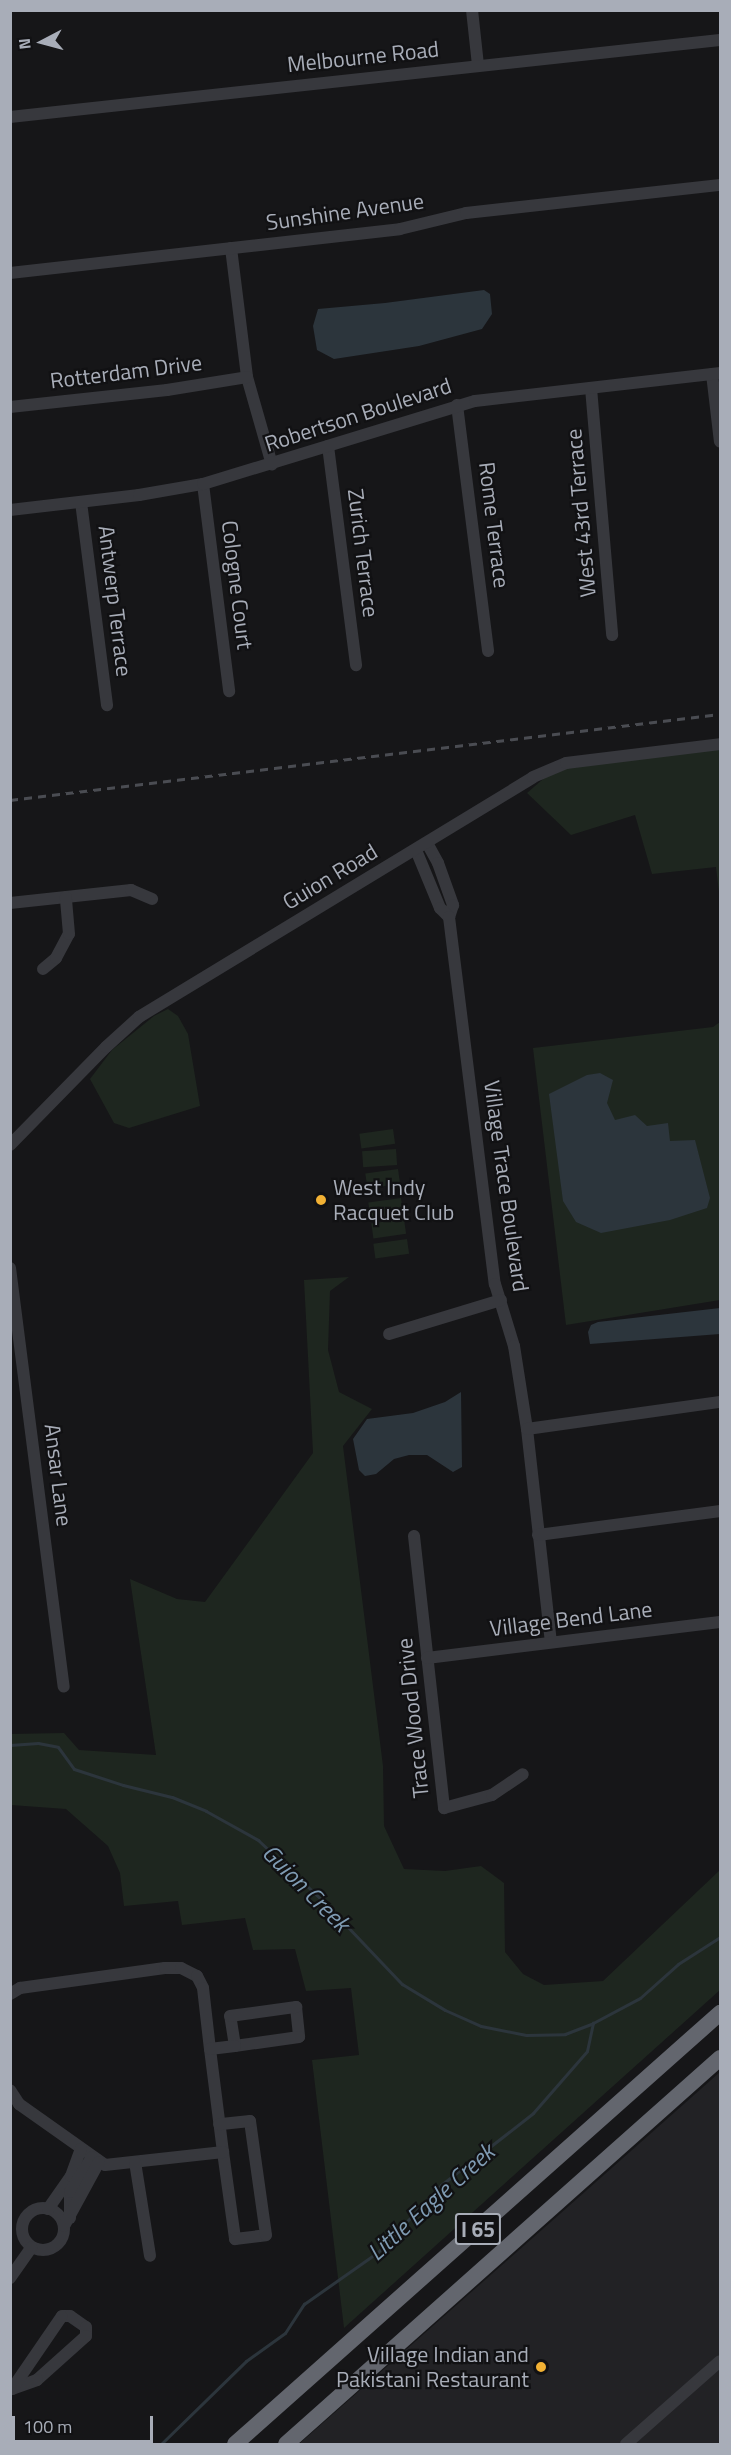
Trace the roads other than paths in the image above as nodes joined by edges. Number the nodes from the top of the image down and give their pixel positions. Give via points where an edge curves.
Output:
1 (472, 10) edge
2 (720, 40) edge
3 (478, 65) junction
4 (10, 117) edge
5 (720, 185) edge
6 (231, 248) junction
7 (10, 273) edge
8 (716, 373) edge
9 (247, 377) junction
10 (591, 388) junction
11 (457, 405) junction
12 (10, 407) edge
13 (720, 442) edge
14 (328, 446) junction
15 (272, 465) junction
16 (203, 484) junction
17 (81, 502) junction
18 (10, 510) edge
19 (612, 634) dead end
20 (488, 651) dead end
21 (356, 664) dead end
22 (229, 691) dead end
23 (107, 705) dead end
24 (720, 744) edge
25 (427, 843) junction
26 (416, 850) junction
27 (66, 897) junction
28 (152, 899) dead end
29 (10, 903) edge
30 (449, 917) junction
31 (43, 969) dead end
32 (10, 1145) edge
33 (10, 1268) edge
34 (501, 1300) junction
35 (389, 1334) dead end
36 (16, 1358) edge
37 (720, 1402) edge
38 (527, 1429) junction
39 (720, 1511) edge
40 (538, 1535) junction
41 (414, 1536) dead end
42 (720, 1622) edge
43 (551, 1642) junction
44 (427, 1658) junction
45 (64, 1687) dead end
46 (524, 1774) dead end
47 (10, 1994) edge
48 (720, 2013) edge
49 (235, 2046) junction
50 (210, 2049) junction
51 (720, 2058) edge
52 (10, 2090) edge
53 (219, 2124) junction
54 (223, 2152) junction
55 (91, 2156) junction
56 (135, 2162) junction
57 (48, 2209) junction
58 (67, 2222) junction
59 (31, 2248) junction
60 (150, 2256) dead end
61 (10, 2278) edge
62 (720, 2361) edge
63 (11, 2389) edge
64 (235, 2445) edge
65 (286, 2445) edge
66 (626, 2445) edge

1 - 3 street
2 - 3 street, Melbourne Road
3 - 4 street, Melbourne Road
5 - 6 street, Sunshine Avenue via 466,213 406,228
6 - 7 street, Sunshine Avenue
6 - 9 street
8 - 10 street, Robertson Boulevard
8 - 13 street
9 - 12 street, Rotterdam Drive
9 - 15 street
10 - 11 street, Robertson Boulevard
10 - 19 street, West 43rd Terrace
11 - 14 street, Robertson Boulevard
11 - 20 street, Rome Terrace
14 - 15 street, Robertson Boulevard
14 - 21 street, Zurich Terrace
15 - 16 street, Robertson Boulevard
16 - 17 street, Robertson Boulevard
16 - 22 street, Cologne Court
17 - 18 street, Robertson Boulevard
17 - 23 street, Antwerp Terrace
24 - 25 street, Guion Road via 558,766 533,777
25 - 26 street, Guion Road
25 - 30 street via 453,905
26 - 30 street, Village Trace Boulevard via 441,908
26 - 32 street, Guion Road via 139,1017
27 - 28 street via 131,890
27 - 29 street
27 - 31 street via 69,934 56,958
30 - 34 street, Village Trace Boulevard via 495,1284
33 - 36 street, Ansar Lane
34 - 35 street
34 - 38 street, Village Trace Boulevard via 514,1346
36 - 45 street, Ansar Lane
37 - 38 street
38 - 40 street, Village Trace Boulevard
39 - 40 street
40 - 43 street, Village Trace Boulevard
41 - 44 street, Trace Wood Drive
42 - 43 street, Village Bend Lane
43 - 44 street, Village Bend Lane
44 - 46 street, Trace Wood Drive via 444,1808 492,1795
47 - 50 street via 20,1988 154,1969 188,1970 202,1984
48 - 64 highway, I 65
49 - 49 street via 230,2016 296,2007 299,2037
49 - 50 street
50 - 53 street
51 - 65 highway, I 65
52 - 55 street via 19,2104
53 - 54 street
53 - 54 street via 250,2121 266,2235 235,2239
54 - 56 street
55 - 56 street via 110,2165
55 - 57 street
55 - 58 street
56 - 60 street
57 - 58 street
57 - 59 street via 31,2211 22,2223 22,2237
58 - 59 street via 62,2240 52,2249
59 - 61 street
62 - 66 street
63 - 63 street via 60,2317 69,2316 86,2327 86,2336 38,2379

